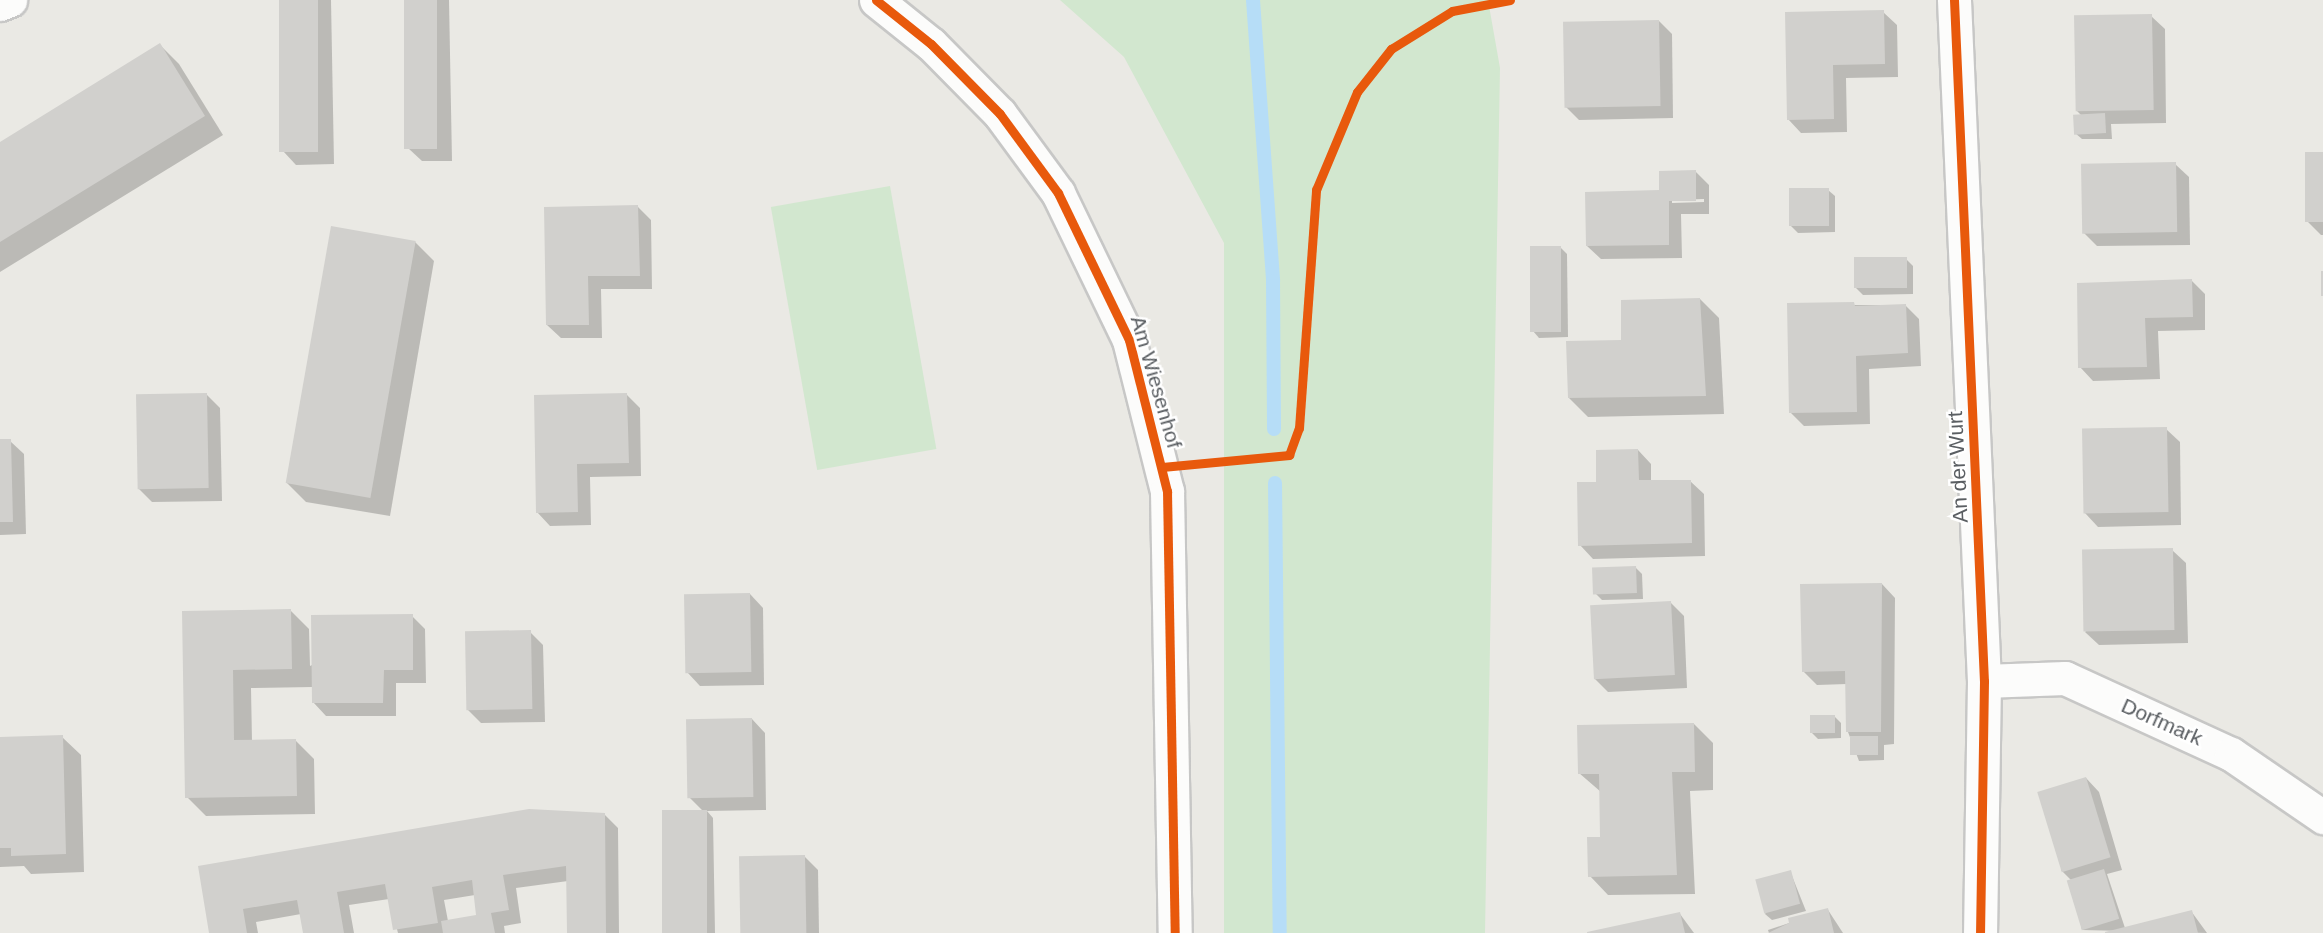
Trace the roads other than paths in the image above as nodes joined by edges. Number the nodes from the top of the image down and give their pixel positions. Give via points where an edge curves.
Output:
1 (10, 0) edge
2 (876, 0) edge
3 (1954, 0) edge
4 (0, 4) edge
5 (1984, 681) junction
6 (2323, 817) edge
7 (1175, 933) edge
8 (1980, 933) edge

1 - 4 street
2 - 7 street, Am Wiesenhof via 931,44 1000,114 1058,193 1130,340 1167,492
3 - 5 street, An der Wurt
5 - 6 street, Dorfmark via 2065,678 2231,754
5 - 8 street, An der Wurt

